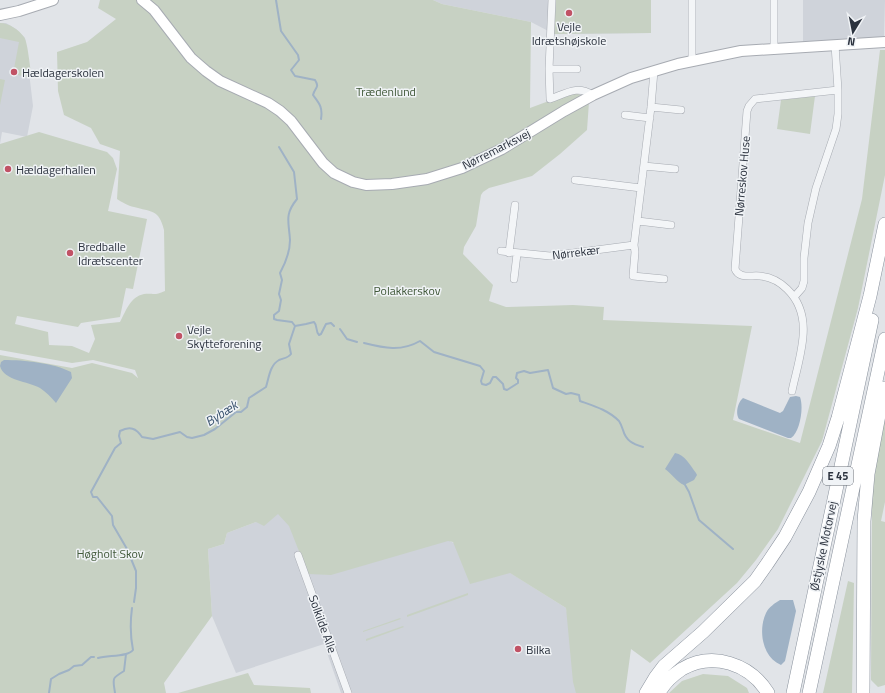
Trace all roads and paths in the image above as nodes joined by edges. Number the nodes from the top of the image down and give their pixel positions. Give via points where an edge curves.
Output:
1 (53, 0) edge
2 (142, 0) edge
3 (552, 0) edge
4 (692, 0) edge
5 (774, 0) edge
6 (0, 15) edge
7 (885, 42) edge
8 (835, 45) junction
9 (774, 50) junction
10 (692, 61) junction
11 (549, 69) junction
12 (577, 69) dead end
13 (654, 71) junction
14 (838, 90) junction
15 (593, 95) junction
16 (651, 107) junction
17 (681, 110) dead end
18 (625, 115) dead end
19 (650, 118) junction
20 (644, 166) junction
21 (675, 169) dead end
22 (575, 180) dead end
23 (642, 188) junction
24 (515, 205) dead end
25 (638, 221) junction
26 (885, 224) edge
27 (671, 225) dead end
28 (634, 245) junction
29 (501, 251) dead end
30 (509, 252) junction
31 (517, 254) junction
32 (885, 259) edge
33 (514, 279) dead end
34 (664, 279) dead end
35 (794, 296) junction
36 (885, 339) edge
37 (885, 380) edge
38 (792, 391) dead end
39 (298, 555) dead end
40 (348, 693) edge
41 (646, 693) edge
42 (659, 693) edge
43 (768, 693) edge
44 (793, 693) edge
45 (809, 693) edge
46 (863, 693) edge

1 - 6 street
2 - 15 street, Nørremarksvej via 154,10 191,58 206,71 220,81 280,111 291,121 323,163 352,182 392,184 427,179 462,168 502,149
3 - 11 street
4 - 10 street
5 - 9 street
7 - 8 street, Nørremarksvej
8 - 9 street, Nørremarksvej
8 - 14 street
9 - 10 street, Nørremarksvej via 741,51
10 - 13 street, Nørremarksvej
11 - 12 street
11 - 15 street via 550,99 576,90
13 - 15 street, Nørremarksvej
13 - 16 street
14 - 35 street via 836,130 816,188 808,223 804,281 802,288
14 - 35 street, Nørreskov Huse via 756,99 749,106 735,269 740,275 779,281
16 - 17 street
16 - 19 street
18 - 19 street
19 - 20 street
20 - 21 street
20 - 23 street
22 - 23 street
23 - 25 street
24 - 30 street
25 - 27 street
25 - 28 street
26 - 41 highway via 870,296 838,418 809,492 785,537 755,581 664,666
28 - 31 street, Nørrekær via 550,256
28 - 34 street via 633,276
29 - 30 street, Nørrekær
30 - 31 street, Nørrekær
31 - 33 street
32 - 44 highway, Østjyske Motorvej / E 45
35 - 38 street, Nørreskov Huse via 800,304 804,334
36 - 45 highway, Østjyske Motorvej / E 45
37 - 46 highway via 868,474 864,521
39 - 40 street, Solkilde Alle
42 - 43 highway via 675,674 704,661 735,664 749,672

